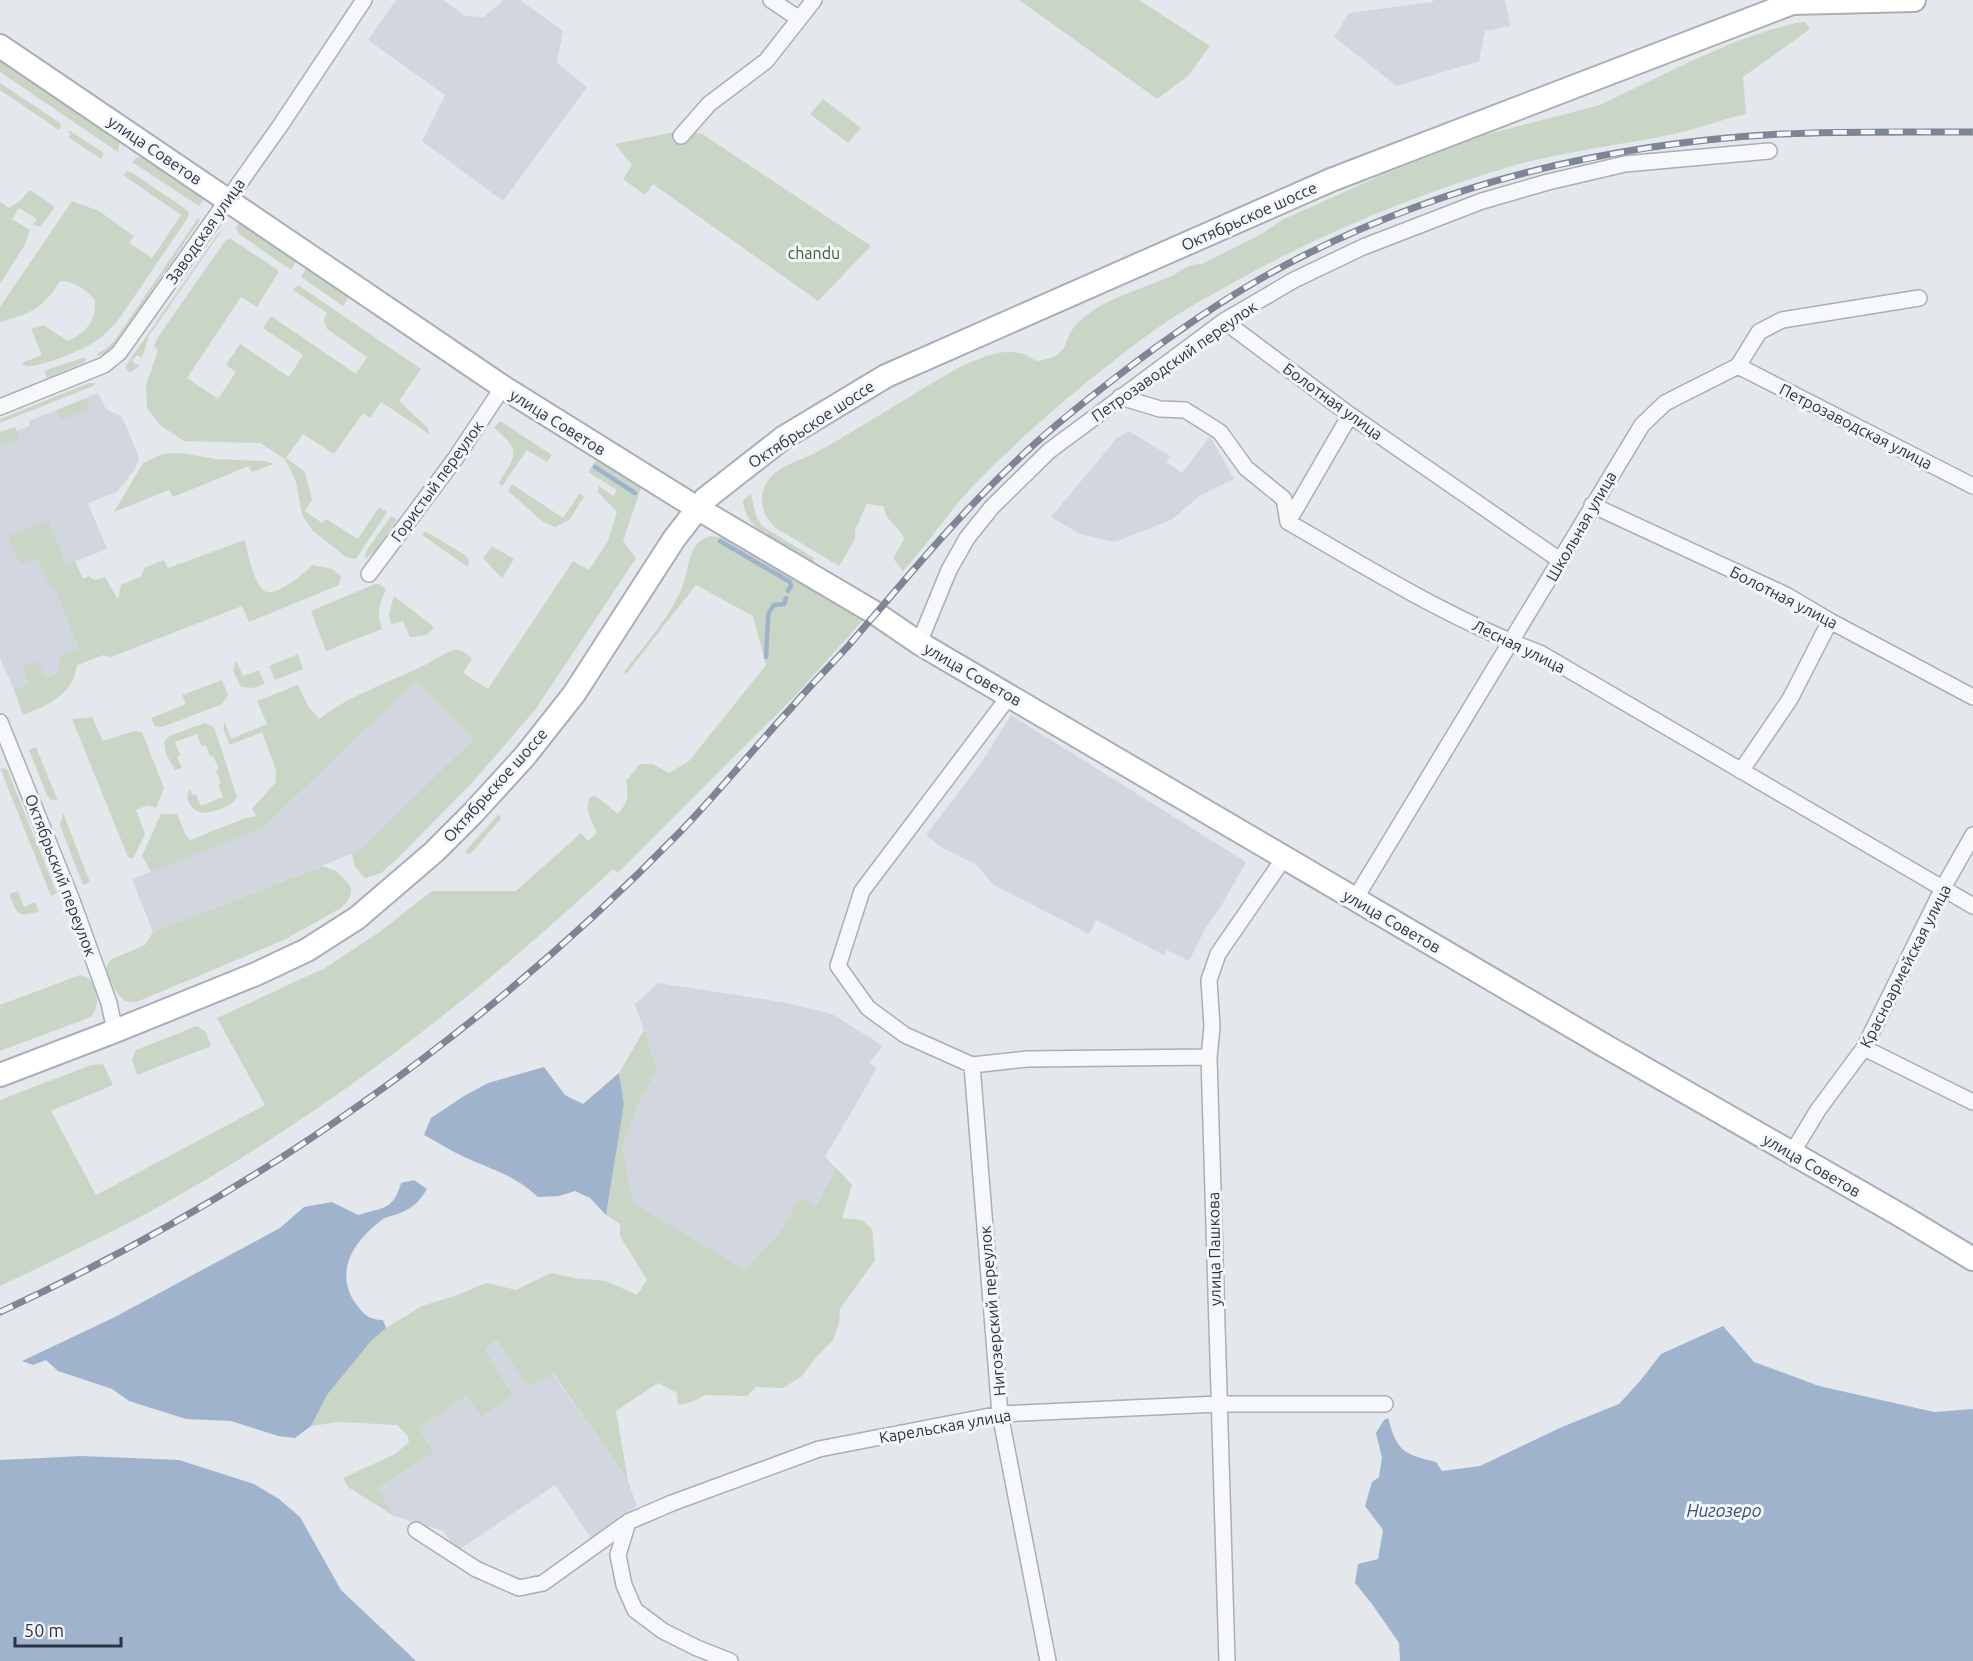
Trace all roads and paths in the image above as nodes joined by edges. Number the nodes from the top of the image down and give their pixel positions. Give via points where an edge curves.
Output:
1 (364, 0) edge
2 (771, 0) edge
3 (814, 0) edge
4 (1914, 0) edge
5 (1794, 1) edge
6 (1865, 1) edge
7 (798, 18) junction
8 (0, 46) edge
9 (681, 136) dead end
10 (1769, 151) dead end
11 (227, 199) junction
12 (1919, 298) dead end
13 (1224, 321) junction
14 (1738, 366) junction
15 (503, 387) junction
16 (1120, 397) junction
17 (0, 407) edge
18 (1350, 415) junction
19 (1973, 486) edge
20 (1592, 505) junction
21 (697, 508) junction
22 (1288, 522) junction
23 (1561, 561) junction
24 (369, 574) dead end
25 (1830, 621) junction
26 (1512, 642) junction
27 (919, 643) junction
28 (1010, 695) junction
29 (1973, 697) edge
30 (0, 722) edge
31 (1741, 771) junction
32 (1973, 835) edge
33 (1284, 858) junction
34 (1943, 888) junction
35 (1355, 900) junction
36 (1973, 906) edge
37 (115, 1031) junction
38 (1864, 1048) junction
39 (1209, 1057) junction
40 (972, 1065) junction
41 (0, 1075) edge
42 (1973, 1102) edge
43 (1792, 1154) junction
44 (1973, 1259) edge
45 (1218, 1404) junction
46 (1385, 1404) dead end
47 (1000, 1414) junction
48 (628, 1522) junction
49 (416, 1530) dead end
50 (730, 1661) edge
51 (1048, 1661) edge
52 (1227, 1661) edge

1 - 11 street, Заводская улица
2 - 7 street
3 - 7 street
4 - 6 main road, Октябрьское шоссе
5 - 6 main road, Октябрьское шоссе
5 - 21 main road, Октябрьское шоссе via 1331,180 886,376 783,438 728,478
7 - 9 street via 766,61 709,104
8 - 11 main road, улица Советов
10 - 13 street, Петрозаводский переулок via 1625,164 1482,201 1363,247 1294,280
11 - 15 main road, улица Советов
11 - 17 street, Заводская улица via 135,333 112,359
12 - 14 street via 1782,320 1759,332
13 - 16 street, Петрозаводский переулок
13 - 18 street, Болотная улица
14 - 19 street, Петрозаводская улица
14 - 20 street, Школьная улица via 1665,403 1642,424
15 - 21 main road, улица Советов
15 - 24 street, Гористый переулок
16 - 22 street via 1160,409 1185,410 1220,432 1246,468 1284,499
16 - 27 street, Петрозаводский переулок via 1049,451 992,507 967,538 949,570
18 - 22 street
18 - 23 street, Болотная улица
20 - 23 street, Школьная улица
20 - 25 street, Болотная улица via 1786,595
21 - 27 main road, улица Советов via 876,613
21 - 37 main road, Октябрьское шоссе via 574,694 543,734 480,806 408,876 357,918 308,950
22 - 26 street, Лесная улица via 1434,606
23 - 26 street, Школьная улица
25 - 29 street, Болотная улица
25 - 31 street via 1790,699
26 - 31 street, Лесная улица via 1540,653
26 - 35 street, Школьная улица
27 - 28 main road, улица Советов
28 - 33 main road, улица Советов
28 - 40 street via 862,891 838,966 868,1008 905,1035
30 - 37 street, Октябрьский переулок via 73,903 109,1003
31 - 34 street, Лесная улица
32 - 34 street, Красноармейская улица
33 - 35 main road, улица Советов
33 - 39 street, улица Пашкова via 1218,954 1209,980
34 - 36 street, Лесная улица
34 - 38 street, Красноармейская улица
35 - 43 main road, улица Советов
37 - 41 main road, Октябрьское шоссе
38 - 42 street
38 - 43 street, Красноармейская улица via 1818,1110
39 - 40 street via 1027,1059
39 - 45 street, улица Пашкова
40 - 47 street, Нигозерский переулок
43 - 44 main road, улица Советов
45 - 46 street, Карельская улица
45 - 47 street, Карельская улица
45 - 52 street, улица Пашкова
47 - 48 street, Карельская улица via 819,1449
47 - 51 street, Нигозерский переулок
48 - 49 street, Карельская улица via 543,1583 519,1588 476,1569
48 - 50 street via 618,1555 624,1585 635,1610 663,1631

